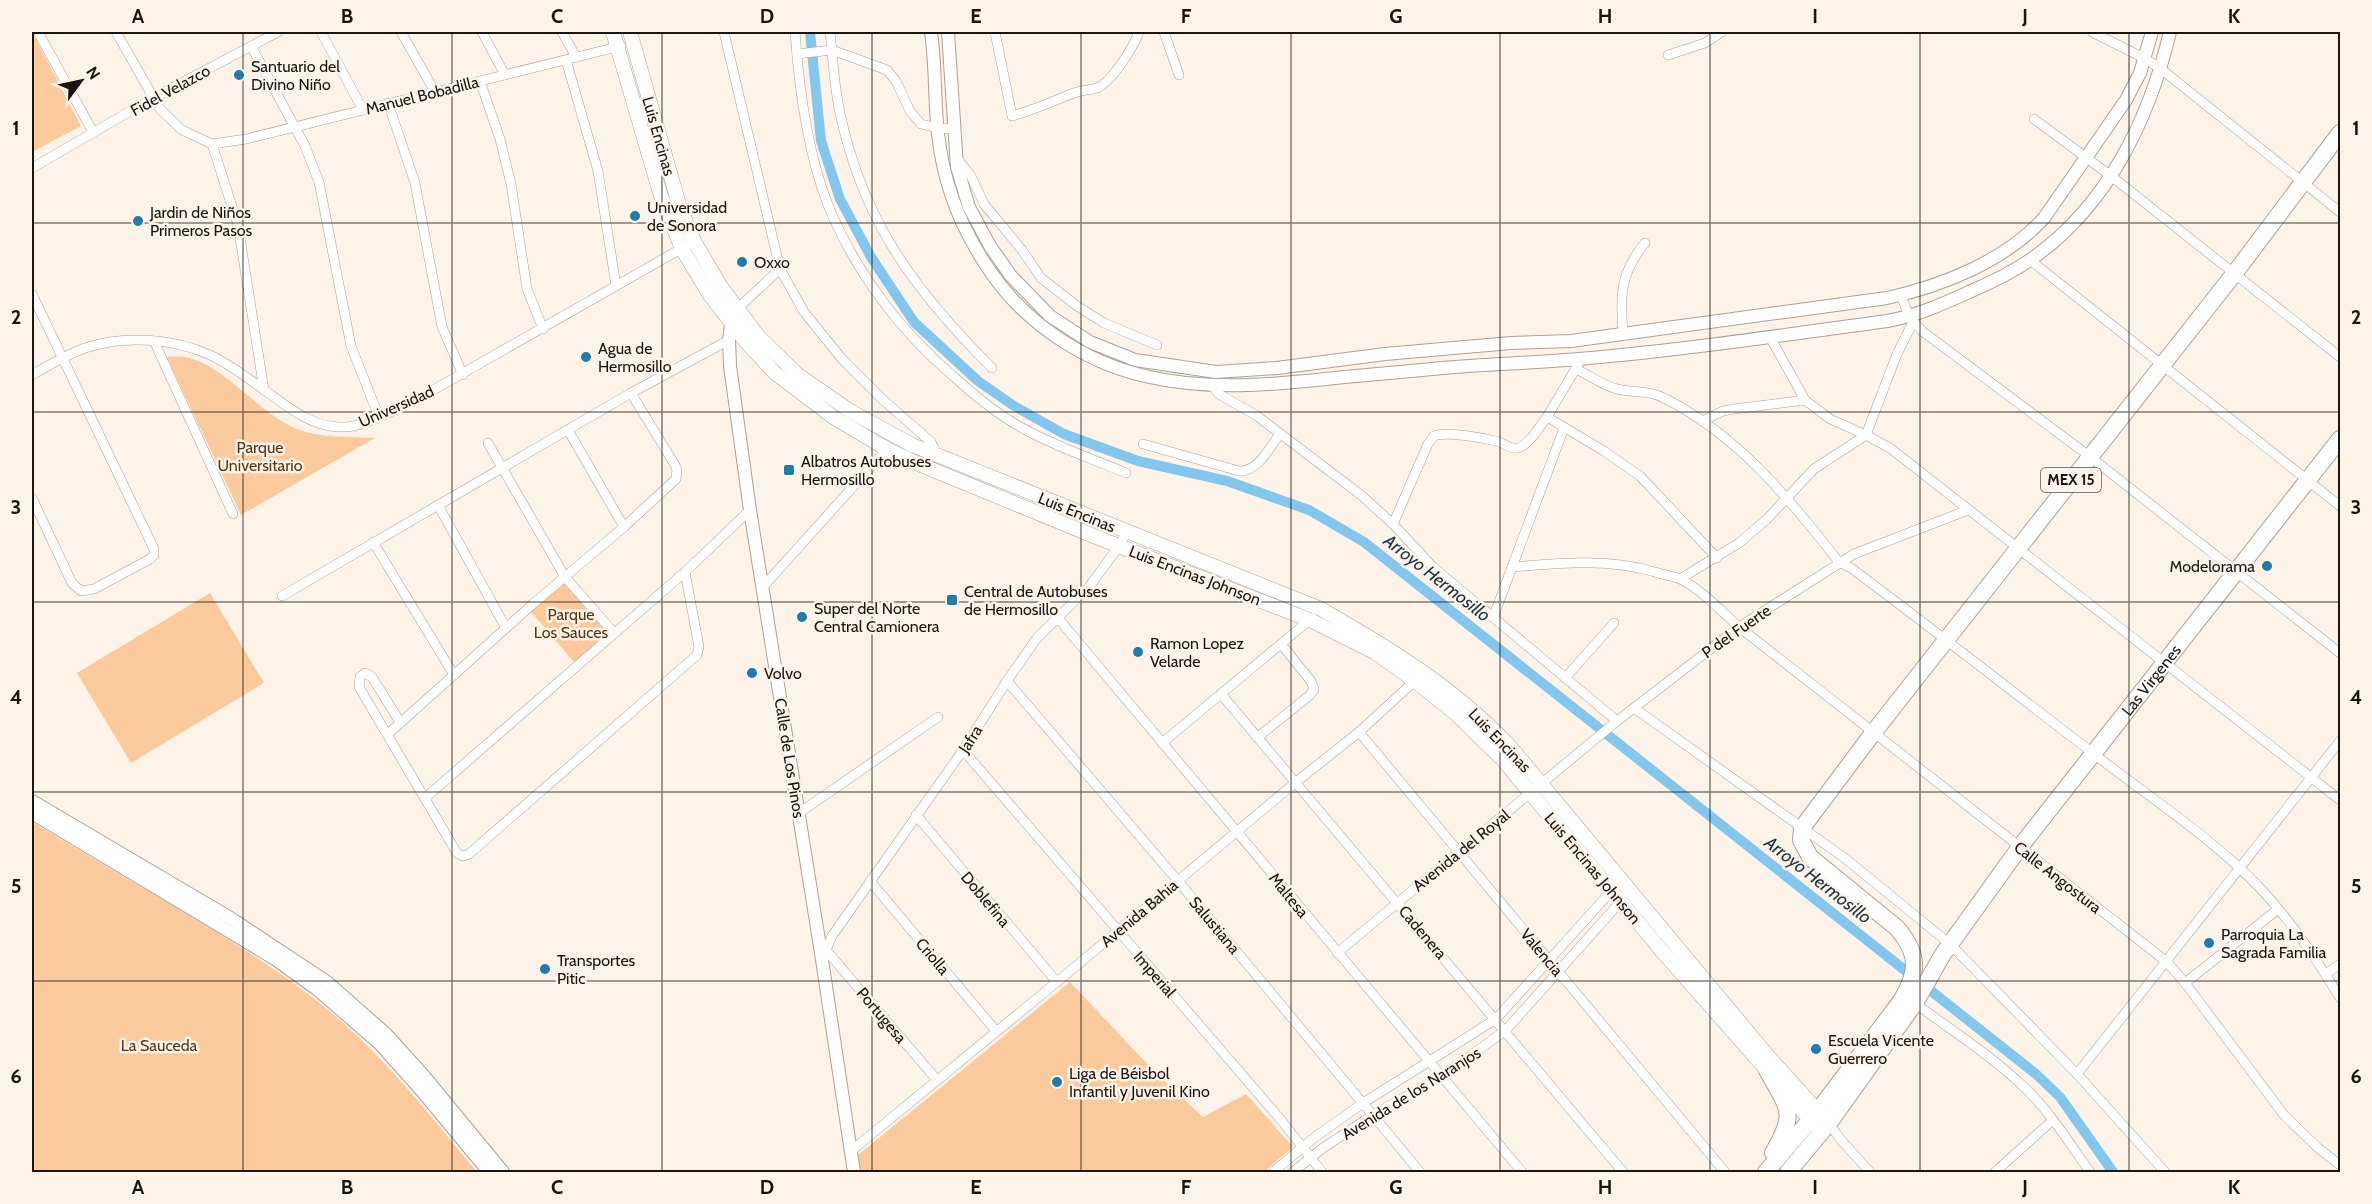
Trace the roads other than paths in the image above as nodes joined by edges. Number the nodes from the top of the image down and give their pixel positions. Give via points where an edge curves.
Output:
1 (38, 32) edge
2 (116, 32) edge
3 (278, 32) edge
4 (321, 32) edge
5 (401, 32) edge
6 (482, 32) edge
7 (562, 32) edge
8 (613, 32) edge
9 (724, 32) edge
10 (795, 32) edge
11 (830, 32) edge
12 (931, 32) edge
13 (948, 32) edge
14 (995, 32) edge
15 (1138, 32) edge
16 (1164, 32) edge
17 (1722, 32) edge
18 (2092, 32) edge
19 (2152, 32) edge
20 (2170, 32) edge
21 (631, 37) edge
22 (251, 46) junction
23 (617, 47) junction
24 (832, 50) junction
25 (797, 54) junction
26 (1668, 55) dead end
27 (2144, 58) junction
28 (571, 59) junction
29 (2161, 69) junction
30 (505, 75) junction
31 (1179, 75) dead end
32 (480, 81) junction
33 (435, 92) junction
34 (153, 98) junction
35 (388, 104) junction
36 (363, 110) junction
37 (2034, 119) dead end
38 (295, 127) junction
39 (937, 128) junction
40 (954, 129) junction
41 (93, 132) junction
42 (2340, 133) edge
43 (212, 144) junction
44 (956, 157) junction
45 (2087, 157) junction
46 (32, 168) edge
47 (2111, 176) junction
48 (2303, 184) junction
49 (2340, 212) edge
50 (694, 241) junction
51 (1645, 243) dead end
52 (682, 249) junction
53 (2030, 260) junction
54 (780, 268) junction
55 (2234, 274) junction
56 (616, 286) junction
57 (32, 294) edge
58 (1901, 295) junction
59 (737, 309) junction
60 (1911, 319) junction
61 (730, 322) junction
62 (543, 329) junction
63 (1623, 333) junction
64 (1770, 337) junction
65 (729, 340) junction
66 (154, 341) junction
67 (1157, 345) dead end
68 (1418, 351) junction
69 (2340, 357) edge
70 (62, 358) junction
71 (1578, 364) junction
72 (2163, 364) junction
73 (992, 368) dead end
74 (1420, 370) junction
75 (32, 375) edge
76 (463, 375) junction
77 (1210, 385) junction
78 (264, 390) junction
79 (631, 393) junction
80 (1805, 400) junction
81 (379, 417) junction
82 (1547, 417) junction
83 (1702, 421) junction
84 (1564, 428) junction
85 (568, 430) junction
86 (1280, 434) junction
87 (1866, 435) junction
88 (2340, 439) edge
89 (488, 442) dead end
90 (1143, 444) dead end
91 (887, 449) junction
92 (937, 454) junction
93 (2089, 456) junction
94 (504, 466) junction
95 (1126, 473) dead end
96 (2308, 480) junction
97 (1788, 497) junction
98 (32, 498) edge
99 (438, 505) junction
100 (2340, 506) edge
101 (750, 510) junction
102 (1968, 510) junction
103 (233, 514) dead end
104 (1393, 524) junction
105 (624, 527) junction
106 (1127, 532) junction
107 (373, 542) junction
108 (1119, 546) junction
109 (2019, 547) junction
110 (1717, 558) junction
111 (1839, 562) junction
112 (1513, 567) junction
113 (2236, 571) junction
114 (685, 572) junction
115 (565, 577) junction
116 (1680, 579) junction
117 (762, 588) junction
118 (282, 596) dead end
119 (1321, 609) junction
120 (1057, 617) junction
121 (1493, 618) junction
122 (1310, 620) junction
123 (1614, 623) dead end
124 (1739, 627) junction
125 (506, 628) junction
126 (614, 633) junction
127 (1946, 640) junction
128 (1281, 644) junction
129 (2340, 653) edge
130 (2164, 662) junction
131 (454, 675) junction
132 (1420, 676) junction
133 (1565, 678) junction
134 (1007, 681) junction
135 (1221, 694) junction
136 (1634, 708) junction
137 (938, 717) dead end
138 (400, 722) junction
139 (1617, 722) junction
140 (1359, 732) junction
141 (1873, 733) junction
142 (388, 734) junction
143 (1258, 737) junction
144 (2340, 741) edge
145 (1162, 743) junction
146 (963, 750) junction
147 (2094, 754) junction
148 (2312, 777) junction
149 (1296, 782) junction
150 (1541, 785) junction
151 (1530, 794) junction
152 (424, 798) junction
153 (2340, 800) edge
154 (32, 801) edge
155 (32, 813) edge
156 (799, 813) junction
157 (916, 815) junction
158 (1802, 828) junction
159 (1237, 832) junction
160 (2020, 848) junction
161 (1458, 853) junction
162 (2239, 868) junction
163 (1178, 880) junction
164 (870, 881) junction
165 (1620, 891) junction
166 (1397, 902) junction
167 (2277, 910) junction
168 (1118, 931) junction
169 (1950, 944) junction
170 (824, 951) junction
171 (1337, 953) junction
172 (1549, 961) junction
173 (2167, 962) junction
174 (2340, 964) edge
175 (1557, 970) junction
176 (2326, 974) junction
177 (1917, 980) junction
178 (1057, 982) junction
179 (2185, 983) junction
180 (2340, 998) edge
181 (1915, 1003) junction
182 (1496, 1019) junction
183 (1506, 1030) junction
184 (996, 1031) junction
185 (1430, 1062) junction
186 (1767, 1070) junction
187 (2078, 1074) junction
188 (1442, 1076) junction
189 (937, 1080) junction
190 (1363, 1103) junction
191 (1373, 1115) junction
192 (2053, 1120) junction
193 (1820, 1121) junction
194 (1303, 1146) junction
195 (851, 1151) junction
196 (1311, 1157) junction
197 (2340, 1165) edge
198 (489, 1173) edge
199 (503, 1173) edge
200 (854, 1173) edge
201 (1273, 1173) edge
202 (1293, 1173) edge
203 (1322, 1173) edge
204 (1420, 1173) edge
205 (1522, 1173) edge
206 (1623, 1173) edge
207 (1725, 1173) edge
208 (1764, 1173) edge
209 (1788, 1173) edge
210 (1870, 1173) edge
211 (1995, 1173) edge
212 (2090, 1173) edge
213 (2165, 1173) edge

1 - 41 street
2 - 34 street
3 - 22 street, Fidel Velazco
4 - 36 street
5 - 33 street
6 - 30 street
7 - 28 street
8 - 23 main road, Luis Encinas Johnson
9 - 54 street
10 - 25 street
11 - 24 street
12 - 39 street
13 - 40 street
14 - 15 street via 1012,116 1104,84
16 - 31 street
17 - 26 street via 1705,43
18 - 27 street
19 - 27 street
20 - 29 street
21 - 23 street, Manuel Bobadilla
21 - 50 main road, Luis Encinas via 675,191
22 - 34 street, Fidel Velazco
22 - 38 street
23 - 28 street, Manuel Bobadilla
23 - 52 main road, Luis Encinas Johnson via 660,193
24 - 25 street
24 - 39 street via 887,70 915,119
24 - 73 street via 839,112 850,156 889,245 950,326
25 - 95 street via 807,130 828,204 846,243 893,316 927,354 977,398 1025,430
27 - 29 street
27 - 45 street via 2126,100
28 - 30 street, Manuel Bobadilla
28 - 56 street via 598,171
29 - 47 street via 2137,131
29 - 48 street
30 - 32 street, Manuel Bobadilla
32 - 33 street, Manuel Bobadilla
32 - 62 street via 511,184 527,289
33 - 35 street, Manuel Bobadilla
34 - 41 street, Fidel Velazco
34 - 43 street via 182,130
35 - 36 street, Manuel Bobadilla
35 - 76 street via 416,183 442,327
36 - 38 street, Manuel Bobadilla
37 - 45 street
38 - 43 street, Manuel Bobadilla
38 - 81 street via 319,182 351,346
39 - 40 street
39 - 77 street via 944,175 961,219 992,274 1034,320 1077,350 1108,364 1144,376
40 - 44 street
41 - 46 street, Fidel Velazco
42 - 48 highway, MEX 15
43 - 78 street via 238,225
44 - 67 street via 971,176 984,204 1041,278 1104,323
44 - 68 street via 969,207 1011,276 1063,326 1115,354 1159,365 1216,372
45 - 47 street
45 - 58 street via 2044,218 2020,240 1981,264
47 - 53 street via 2073,222
47 - 55 street
48 - 49 street
48 - 55 highway, MEX 15
50 - 52 street, Universidad
50 - 59 main road, Luis Encinas
51 - 63 street via 1624,279 1620,302
52 - 56 street, Universidad
52 - 61 main road, Luis Encinas Johnson
53 - 60 street
53 - 72 street
54 - 59 street
54 - 92 street via 804,312 823,336 864,382 931,442
55 - 69 street
55 - 72 highway, MEX 15
56 - 62 street, Universidad
57 - 70 street
58 - 60 street
58 - 63 street
59 - 61 street, Calle de Los Pinos
59 - 92 main road, Luis Encinas via 798,375 850,411 912,445
60 - 64 street
60 - 87 street
60 - 93 street
61 - 65 street, Calle de Los Pinos
61 - 91 main road, Luis Encinas Johnson via 794,389
62 - 76 street, Universidad
63 - 68 street via 1571,341
64 - 71 street
64 - 80 street
65 - 79 street
65 - 101 street, Calle de Los Pinos
66 - 70 street, Universidad via 105,342
66 - 78 street, Universidad via 210,355
66 - 103 street
68 - 74 street
70 - 75 street, Universidad
70 - 98 street via 154,555 94,589 81,591 72,583
71 - 74 street via 1497,363
71 - 82 street
71 - 83 street via 1610,387 1655,394
72 - 93 highway, MEX 15
72 - 96 street
74 - 77 street via 1282,384
76 - 81 street, Universidad
77 - 86 street
78 - 81 street, Universidad via 329,427 342,428
79 - 85 street
79 - 105 street via 675,465 677,475
80 - 83 street via 1723,411
80 - 87 street via 1830,419
82 - 84 street
82 - 104 street via 1519,448 1494,440 1434,436
83 - 97 street via 1746,454
84 - 110 street via 1640,476
84 - 112 street
85 - 94 street
85 - 105 street
86 - 90 street via 1247,472
86 - 104 street
87 - 97 street via 1814,469
87 - 102 street via 1890,448
88 - 96 highway, Las Virgenes
89 - 94 street
91 - 108 main road, Luis Encinas Johnson
91 - 117 street
92 - 106 main road, Luis Encinas
93 - 109 highway, MEX 15
93 - 113 street
94 - 99 street
94 - 115 street
96 - 100 street
96 - 113 highway, Las Virgenes
97 - 110 street via 1746,538
97 - 111 street
99 - 107 street
99 - 125 street
101 - 114 street
101 - 117 street, Calle de Los Pinos
102 - 109 street
102 - 111 street, P del Fuerte via 1870,546
104 - 121 street via 1433,567
105 - 115 street
106 - 108 street, Jafra
106 - 119 main road, Luis Encinas
107 - 118 street
107 - 131 street
108 - 120 street, Jafra via 1089,587
108 - 122 main road, Luis Encinas Johnson
109 - 127 highway, MEX 15
109 - 130 street
110 - 116 street
111 - 124 street, P del Fuerte
111 - 127 street
112 - 116 street, Calle Angostura via 1599,562
112 - 121 street
113 - 129 street
113 - 130 highway, Las Virgenes
114 - 126 street
114 - 152 street via 699,647 693,659 470,854 457,853
115 - 125 street
115 - 126 street
116 - 124 street, Calle Angostura
117 - 156 street, Calle de Los Pinos
119 - 122 street
119 - 132 main road, Luis Encinas via 1379,642
120 - 134 street, Jafra
120 - 145 street, Maltesa
121 - 133 street
122 - 128 street
122 - 132 main road, Luis Encinas Johnson
123 - 133 street
124 - 136 street, P del Fuerte
124 - 141 street, Calle Angostura
125 - 131 street
126 - 152 street
127 - 141 highway, MEX 15
127 - 147 street
128 - 135 street
128 - 143 street via 1314,688
130 - 147 highway, Las Virgenes
130 - 148 street
131 - 138 street
132 - 140 street, Avenida Bahia
132 - 150 main road, Luis Encinas via 1471,709 1502,738
132 - 151 main road, Luis Encinas Johnson via 1492,748
133 - 139 street
134 - 146 street, Jafra
134 - 163 street, Salustiana
135 - 143 street, Cadenera
135 - 145 street
136 - 139 street, P del Fuerte
136 - 158 street
137 - 156 street
138 - 142 street
138 - 142 street via 372,677 365,673 360,677 359,687
139 - 150 street, P del Fuerte
140 - 149 street, Avenida Bahia
140 - 161 street, Valencia
141 - 158 highway, MEX 15
141 - 160 street, Calle Angostura
142 - 152 street
143 - 149 street, Cadenera
144 - 148 street
145 - 159 street, Maltesa
146 - 157 street, Jafra
146 - 168 street, Imperial
147 - 160 highway, Las Virgenes
147 - 162 street
148 - 153 street
148 - 162 street
149 - 159 street, Avenida Bahia
149 - 166 street, Cadenera
150 - 151 street, P del Fuerte
150 - 165 main road, Luis Encinas
151 - 161 street, Avenida del Royal
151 - 165 main road, Luis Encinas Johnson
154 - 199 street via 242,925 327,982 416,1067
155 - 198 street via 267,954 318,990 380,1044
156 - 170 street, Calle de Los Pinos
157 - 164 street, Jafra
157 - 178 street, Doblefina
158 - 169 street
158 - 177 highway via 1801,840 1810,857 1905,938 1912,949
159 - 163 street, Avenida Bahia
159 - 171 street, Maltesa
160 - 169 highway, Las Virgenes
160 - 173 street, Calle Angostura
161 - 166 street, Avenida del Royal
161 - 172 street, Valencia
162 - 167 street
162 - 173 street
163 - 168 street, Avenida Bahia
163 - 190 street, Salustiana
164 - 170 street, Jafra
164 - 184 street, Criolla
165 - 172 street, Avenida de los Naranjos
165 - 175 street, Avenida de los Naranjos
165 - 186 main road, Luis Encinas Johnson
165 - 193 main road, Luis Encinas
166 - 171 street, Avenida del Royal
166 - 182 street, Cadenera
167 - 176 street
167 - 179 street
168 - 178 street, Avenida Bahia
168 - 194 street, Imperial
169 - 177 highway, Las Virgenes via 1934,969
169 - 187 street
170 - 189 street, Portugesa
170 - 195 street, Calle de Los Pinos
171 - 185 street, Maltesa
172 - 175 street, Valencia
172 - 182 street, Avenida de los Naranjos
173 - 179 street, Calle Angostura
173 - 187 street
174 - 176 street
175 - 183 street, Avenida de los Naranjos
175 - 207 street, Valencia
176 - 180 street
177 - 181 highway
177 - 193 highway
178 - 184 street, Avenida Bahia
179 - 197 street, Calle Angostura via 2284,1115
181 - 192 street via 2012,1076
181 - 193 highway
182 - 183 street, Cadenera
182 - 185 street, Avenida de los Naranjos
183 - 188 street, Avenida de los Naranjos
183 - 206 street, Cadenera
184 - 189 street, Avenida Bahia
185 - 188 street, Maltesa
185 - 190 street, Avenida de los Naranjos
186 - 193 main road, Luis Encinas Johnson
186 - 208 highway via 1789,1116
187 - 213 street
188 - 191 street, Avenida de los Naranjos
188 - 205 street, Maltesa
189 - 195 street, Avenida Bahia
190 - 191 street, Salustiana
190 - 194 street, Avenida de los Naranjos
191 - 196 street, Avenida de los Naranjos
191 - 204 street, Salustiana
192 - 211 street
192 - 212 street
193 - 208 highway
193 - 209 highway
193 - 210 street
194 - 196 street, Imperial
194 - 201 street
195 - 200 street, Calle de Los Pinos
196 - 202 street
196 - 203 street, Imperial

